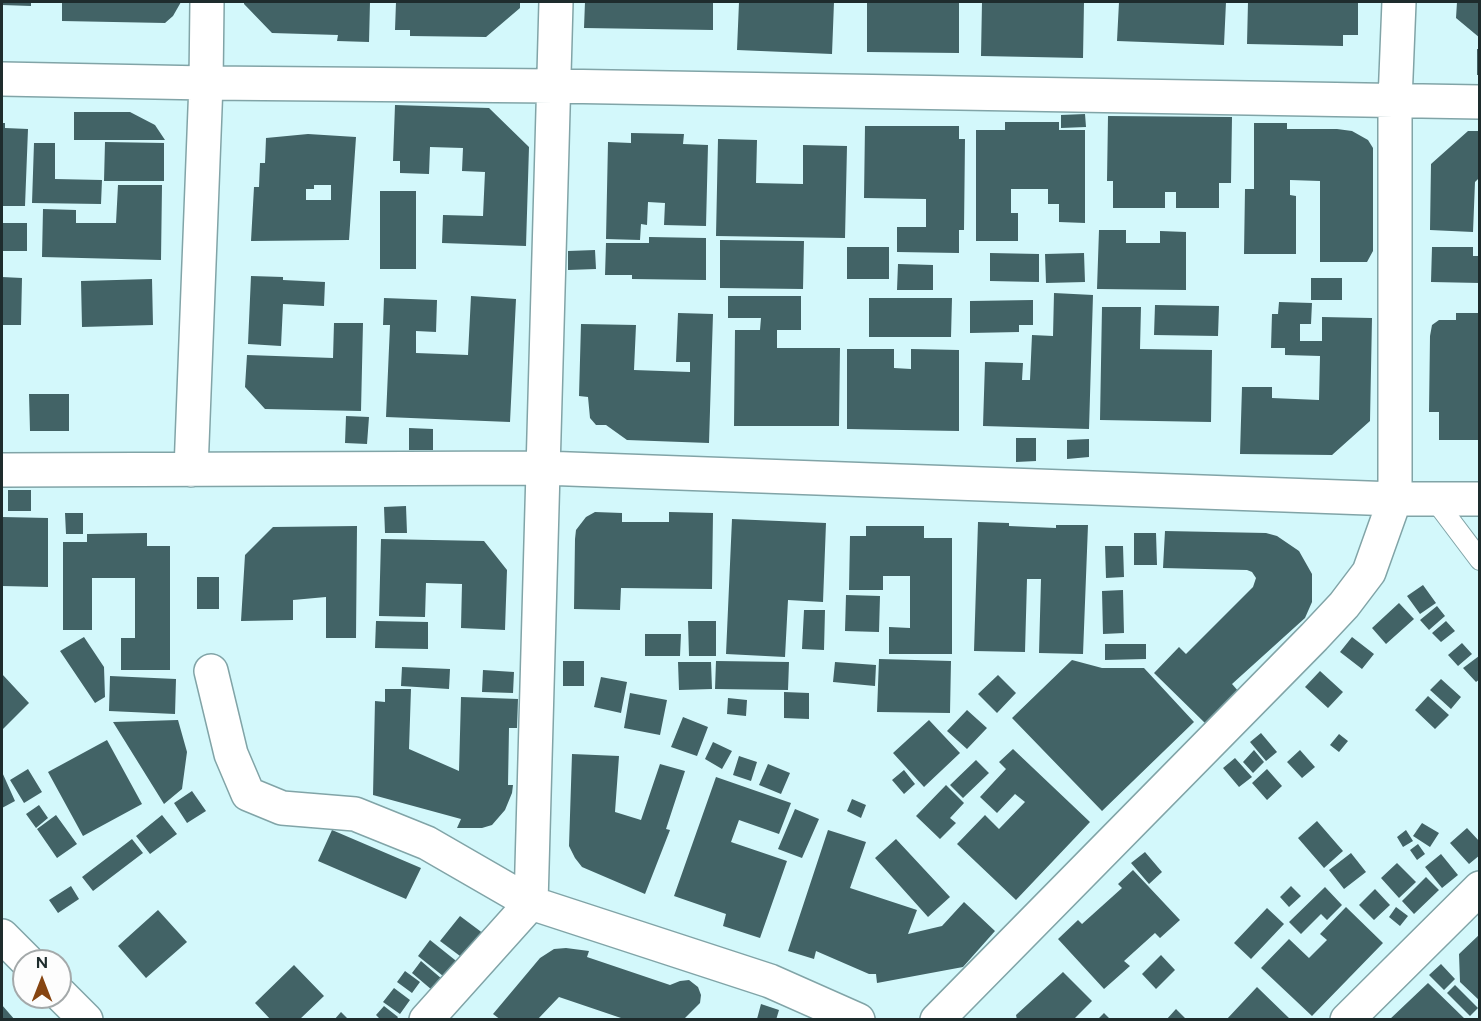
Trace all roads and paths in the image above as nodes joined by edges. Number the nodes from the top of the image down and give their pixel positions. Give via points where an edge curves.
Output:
1 (207, 2) edge
2 (556, 2) edge
3 (1399, 2) edge
4 (2, 79) edge
5 (206, 83) junction
6 (554, 86) junction
7 (1395, 101) junction
8 (1479, 102) edge
9 (543, 468) junction
10 (2, 470) edge
11 (190, 470) junction
12 (1434, 499) junction
13 (1479, 499) edge
14 (1395, 500) junction
15 (1479, 560) edge
16 (211, 671) dead end
17 (1479, 888) edge
18 (531, 903) junction
19 (2, 936) edge
20 (15, 949) edge
21 (72, 1006) edge
22 (86, 1020) edge
23 (426, 1020) edge
24 (858, 1020) edge
25 (937, 1020) edge
26 (1347, 1020) edge

1 - 5 street
2 - 6 street
3 - 7 street
4 - 5 street
5 - 6 street
5 - 11 street
6 - 7 street
6 - 9 street
7 - 8 street
7 - 14 street
9 - 11 street
9 - 14 street
9 - 18 street
10 - 11 street
12 - 13 street
12 - 14 street
12 - 15 lane
14 - 25 street via 1369,572 1344,605
16 - 18 street via 231,754 248,794 282,808 355,814 427,843
17 - 26 street
18 - 23 street
18 - 24 street via 770,981
19 - 20 street
21 - 22 street

